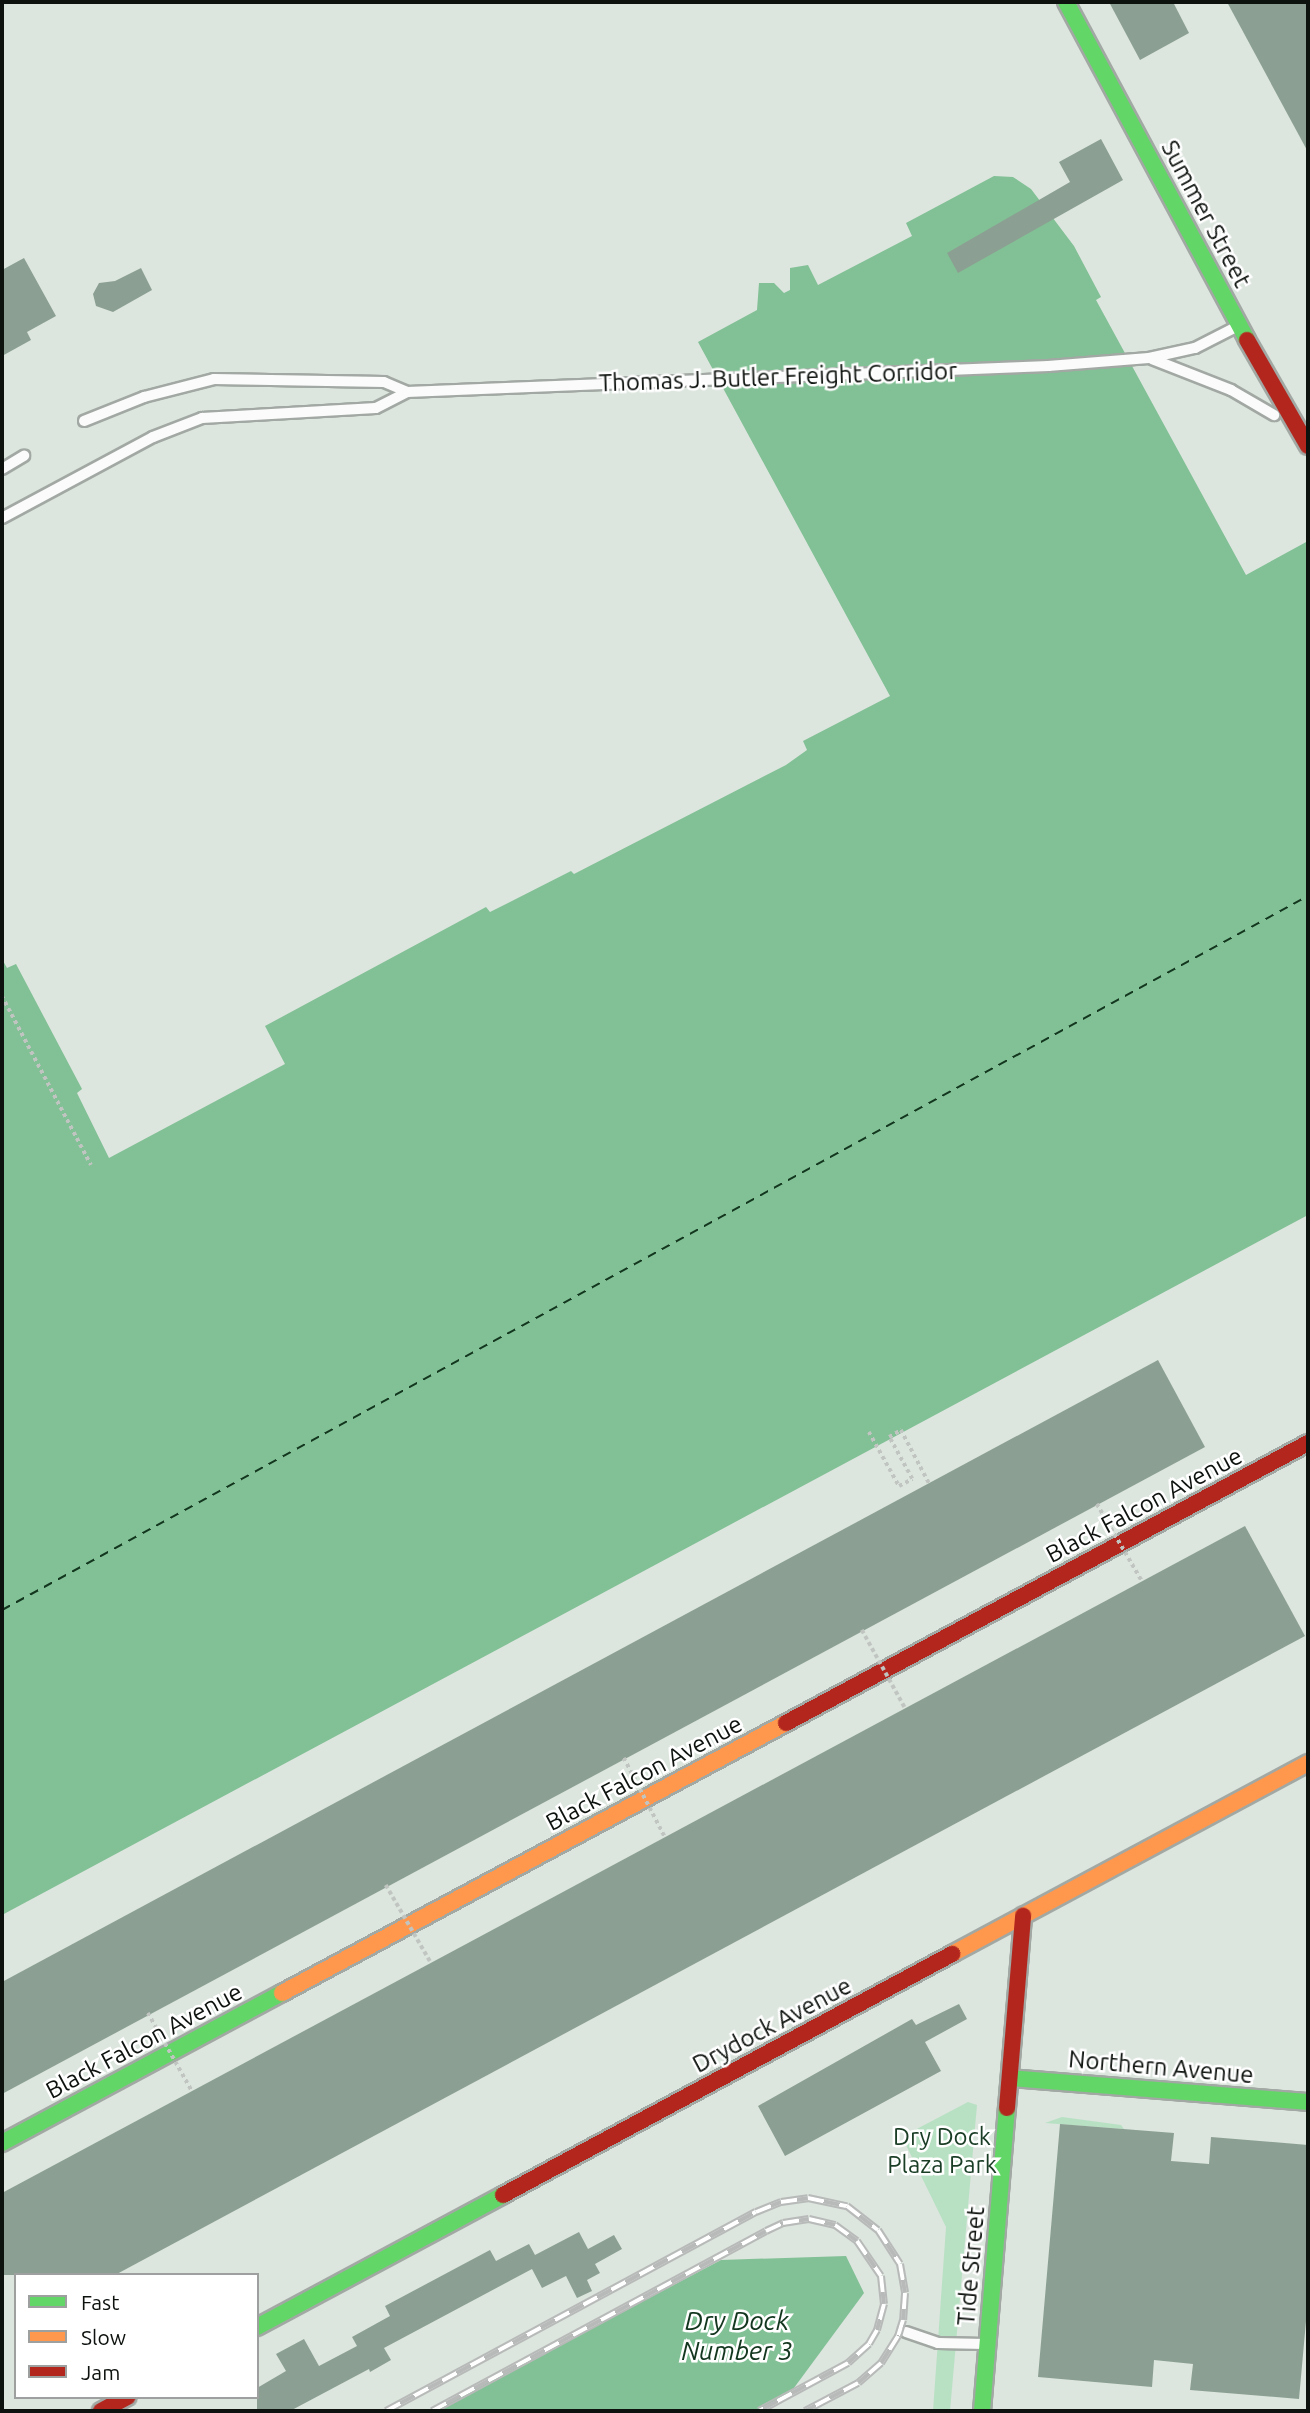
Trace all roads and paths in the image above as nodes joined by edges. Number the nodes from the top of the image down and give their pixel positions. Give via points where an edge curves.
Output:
1 (1066, 2) edge
2 (1240, 325) junction
3 (1149, 358) junction
4 (407, 393) junction
5 (84, 421) dead end
6 (1308, 446) edge
7 (24, 456) dead end
8 (2, 469) edge
9 (2, 518) edge
10 (2, 996) edge
11 (91, 1165) dead end
12 (869, 1432) dead end
13 (1308, 1443) edge
14 (929, 1483) dead end
15 (1097, 1504) dead end
16 (1142, 1581) dead end
17 (862, 1630) dead end
18 (905, 1708) dead end
19 (624, 1758) dead end
20 (1308, 1763) edge
21 (665, 1838) dead end
22 (386, 1885) dead end
23 (1023, 1916) junction
24 (430, 1963) dead end
25 (148, 2013) dead end
26 (1010, 2078) junction
27 (192, 2091) dead end
28 (1308, 2102) edge
29 (2, 2143) edge
30 (259, 2326) edge
31 (906, 2332) dead end
32 (988, 2344) junction
33 (123, 2399) edge
34 (102, 2411) edge
35 (982, 2411) edge

1 - 2 street, Summer Street
2 - 3 lane, Thomas J. Butler Freight Corridor via 1195,348
2 - 6 street, Summer Street
3 - 4 lane, Thomas J. Butler Freight Corridor
3 - 6 lane, Thomas J. Butler Freight Corridor via 1248,399 1275,415
4 - 5 lane, Thomas J. Butler Freight Corridor via 384,382 214,379 144,397
4 - 9 lane, Thomas J. Butler Freight Corridor via 376,408 202,418 153,437
7 - 8 lane
10 - 11 path
12 - 14 path via 899,1486 912,1479 889,1437 901,1430
13 - 29 street, Black Falcon Avenue
15 - 16 path, bridge
17 - 18 path, bridge
19 - 21 path, bridge
20 - 23 street, Drydock Avenue
22 - 24 path, bridge
23 - 26 street, Tide Street
23 - 30 street, Drydock Avenue
25 - 27 path, bridge
26 - 28 street, Northern Avenue
26 - 32 street, Tide Street
31 - 32 lane via 938,2343
32 - 35 street, Tide Street
33 - 34 street

